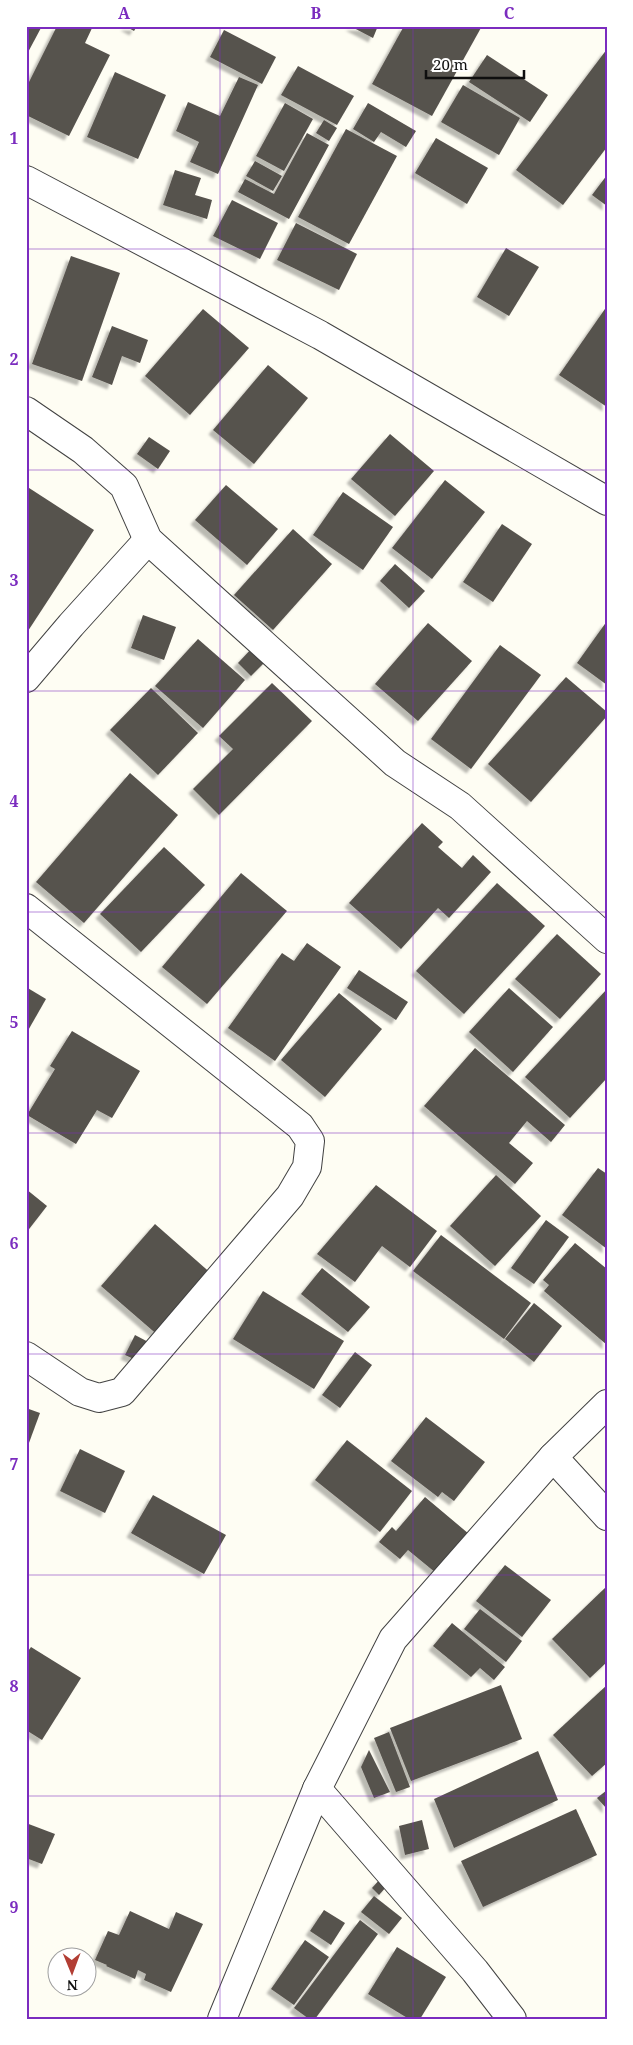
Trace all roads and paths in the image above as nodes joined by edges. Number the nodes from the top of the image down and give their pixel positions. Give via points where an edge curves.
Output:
1 (26, 180) edge
2 (26, 411) edge
3 (607, 501) edge
4 (148, 540) junction
5 (26, 678) edge
6 (26, 908) edge
7 (607, 938) edge
8 (26, 1356) edge
9 (607, 1404) edge
10 (553, 1457) junction
11 (607, 1516) edge
12 (317, 1789) junction
13 (222, 2019) edge
14 (512, 2019) edge

1 - 3 street via 320,335
2 - 4 street via 83,450 124,486
4 - 5 street
4 - 7 street via 395,763 460,806
6 - 8 street via 300,1126 310,1141 307,1167 290,1196 122,1392 99,1398 80,1392
9 - 10 street
10 - 11 street
10 - 12 street via 393,1639
12 - 13 street
12 - 14 street via 475,1971

